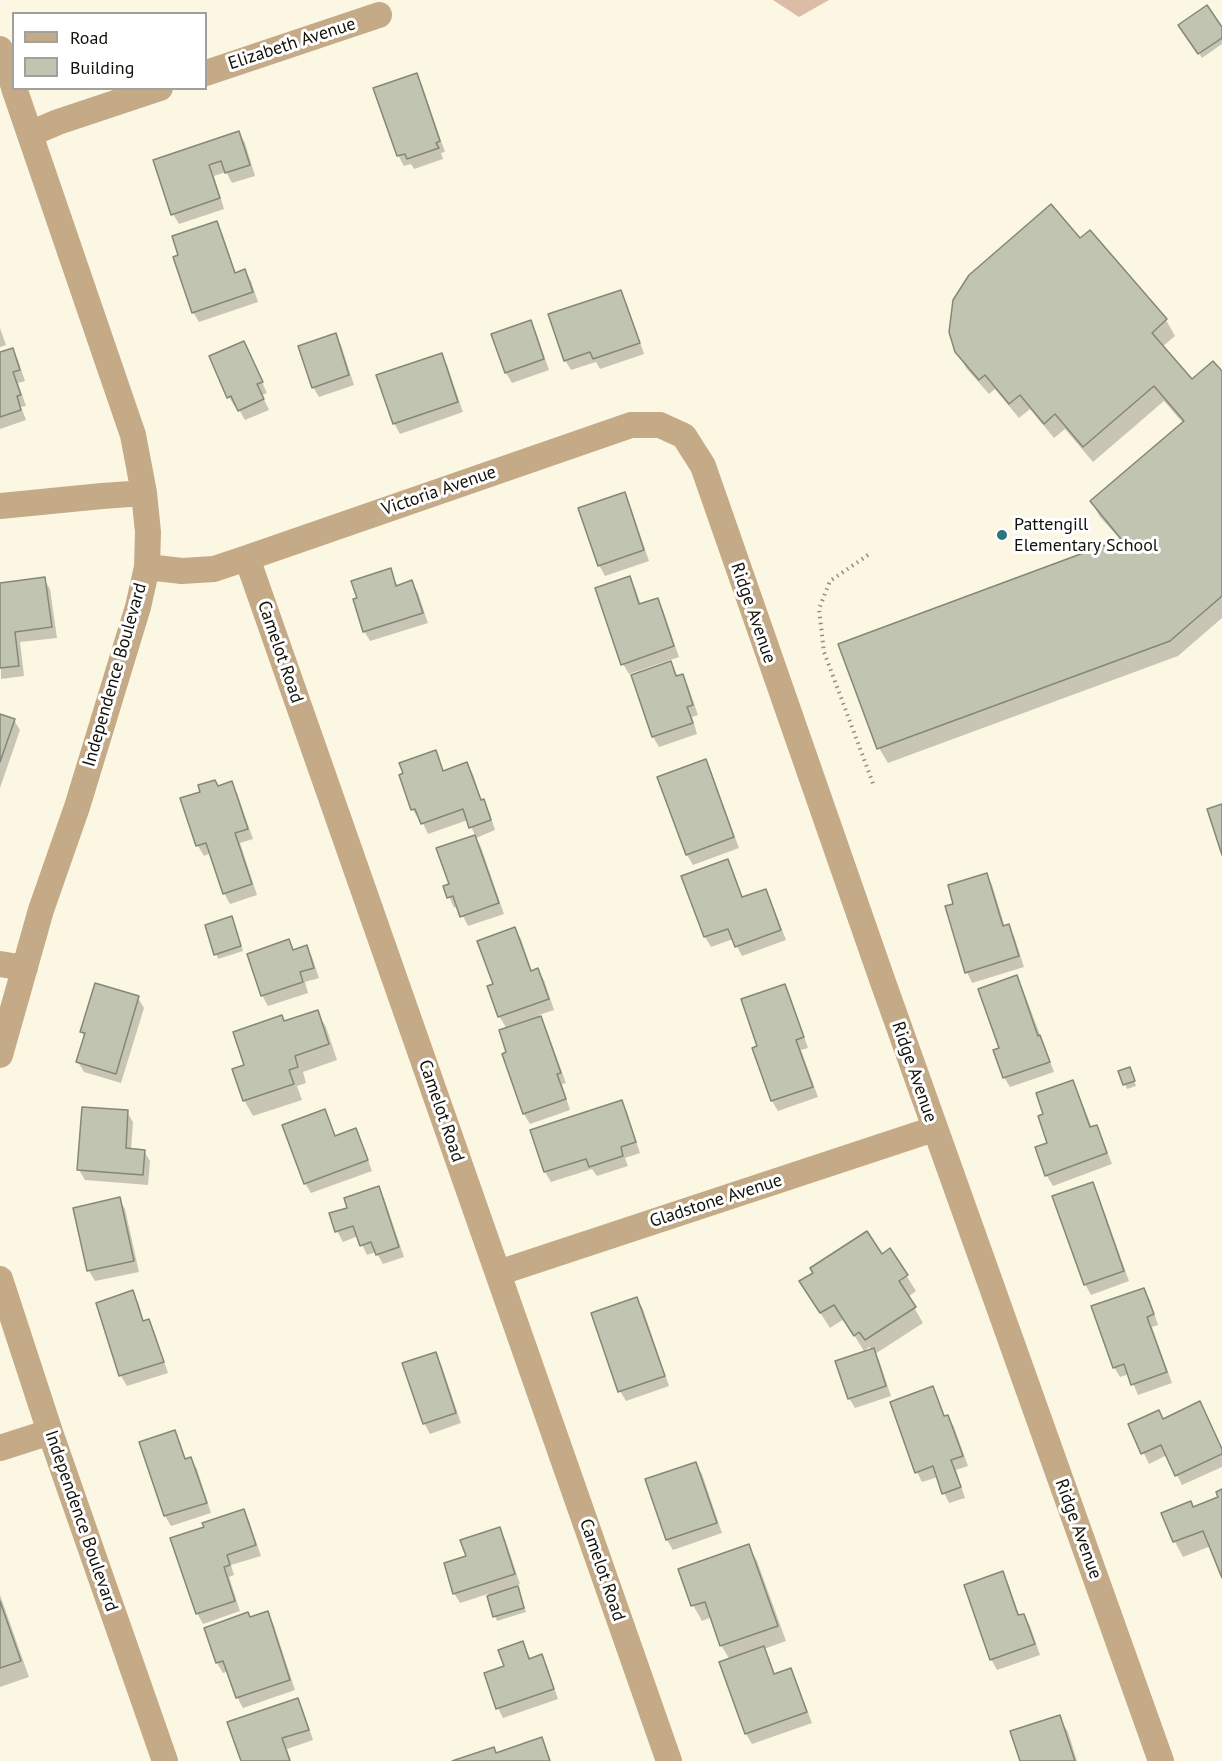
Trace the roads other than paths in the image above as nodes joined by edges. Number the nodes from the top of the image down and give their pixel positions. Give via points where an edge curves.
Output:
1 (379, 15) dead end
2 (0, 49) edge
3 (207, 73) edge
4 (12, 82) edge
5 (15, 90) edge
6 (154, 90) edge
7 (30, 134) junction
8 (631, 425) joint
9 (144, 493) junction
10 (0, 506) edge
11 (247, 558) junction
12 (147, 567) junction
13 (12, 966) edge
14 (0, 1055) edge
15 (934, 1129) junction
16 (498, 1273) junction
17 (0, 1279) edge
18 (50, 1432) junction
19 (0, 1448) edge
20 (165, 1761) edge
21 (669, 1761) edge
22 (1161, 1761) edge

1 - 3 street, Elizabeth Avenue
2 - 4 street, Independence Boulevard
5 - 7 street, Independence Boulevard
6 - 7 street
7 - 9 street, Independence Boulevard via 133,435
8 - 11 street, Victoria Avenue
8 - 15 street, Ridge Avenue via 660,425 684,436 703,466
9 - 10 street
9 - 12 street, Independence Boulevard
11 - 12 street via 214,568 182,571
11 - 16 street, Camelot Road
12 - 13 street, Independence Boulevard via 77,807 41,910
13 - 14 street, Independence Boulevard
15 - 16 street, Gladstone Avenue
15 - 22 street, Ridge Avenue
16 - 21 street, Camelot Road
17 - 18 street, Independence Boulevard
18 - 19 street
18 - 20 street, Independence Boulevard

